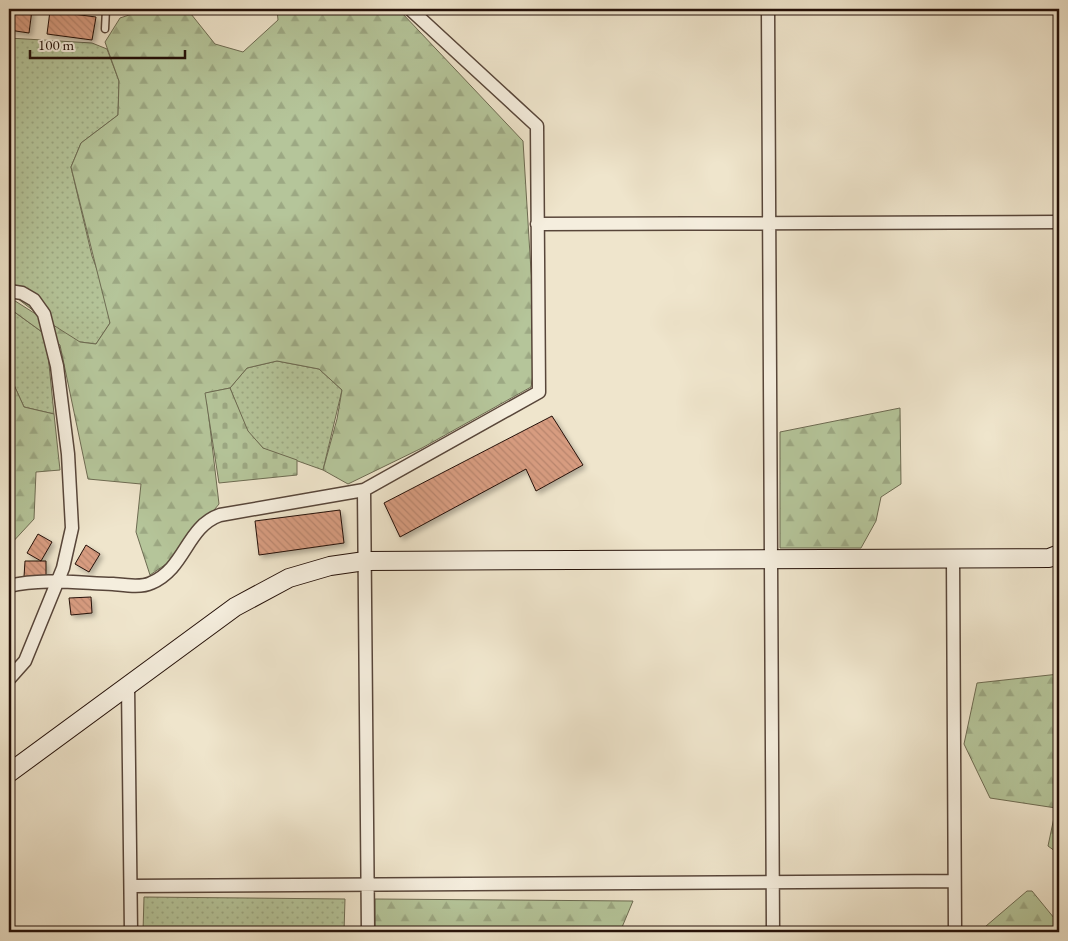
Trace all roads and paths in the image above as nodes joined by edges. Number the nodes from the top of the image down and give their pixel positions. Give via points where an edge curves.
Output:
1 (106, 9) edge
2 (410, 9) edge
3 (768, 9) edge
4 (105, 29) dead end
5 (1059, 222) edge
6 (769, 223) junction
7 (537, 224) junction
8 (9, 291) edge
9 (364, 490) junction
10 (1059, 554) edge
11 (771, 558) junction
12 (953, 558) junction
13 (365, 561) junction
14 (57, 582) junction
15 (9, 586) edge
16 (9, 679) edge
17 (128, 686) junction
18 (9, 773) edge
19 (954, 881) junction
20 (772, 883) junction
21 (131, 886) junction
22 (368, 886) junction
23 (131, 932) edge
24 (368, 932) edge
25 (772, 932) edge
26 (955, 932) edge

1 - 4 lane
2 - 7 street via 537,126
3 - 6 street
5 - 6 street
6 - 7 street
6 - 11 street
7 - 9 street via 539,392
8 - 14 street via 22,293 34,300 44,314 57,366 68,454 72,528
9 - 13 street
9 - 14 street via 220,514 208,519 195,532 179,561 166,576 149,584
10 - 12 street via 1049,558
11 - 12 street
11 - 13 street
11 - 20 street
12 - 19 street
13 - 17 street via 330,566 289,578 235,607
13 - 22 street
14 - 15 street
14 - 16 street via 24,661
17 - 18 street
17 - 21 street
19 - 20 street
19 - 26 street
20 - 22 street
20 - 25 street
21 - 22 street
21 - 23 street
22 - 24 street

